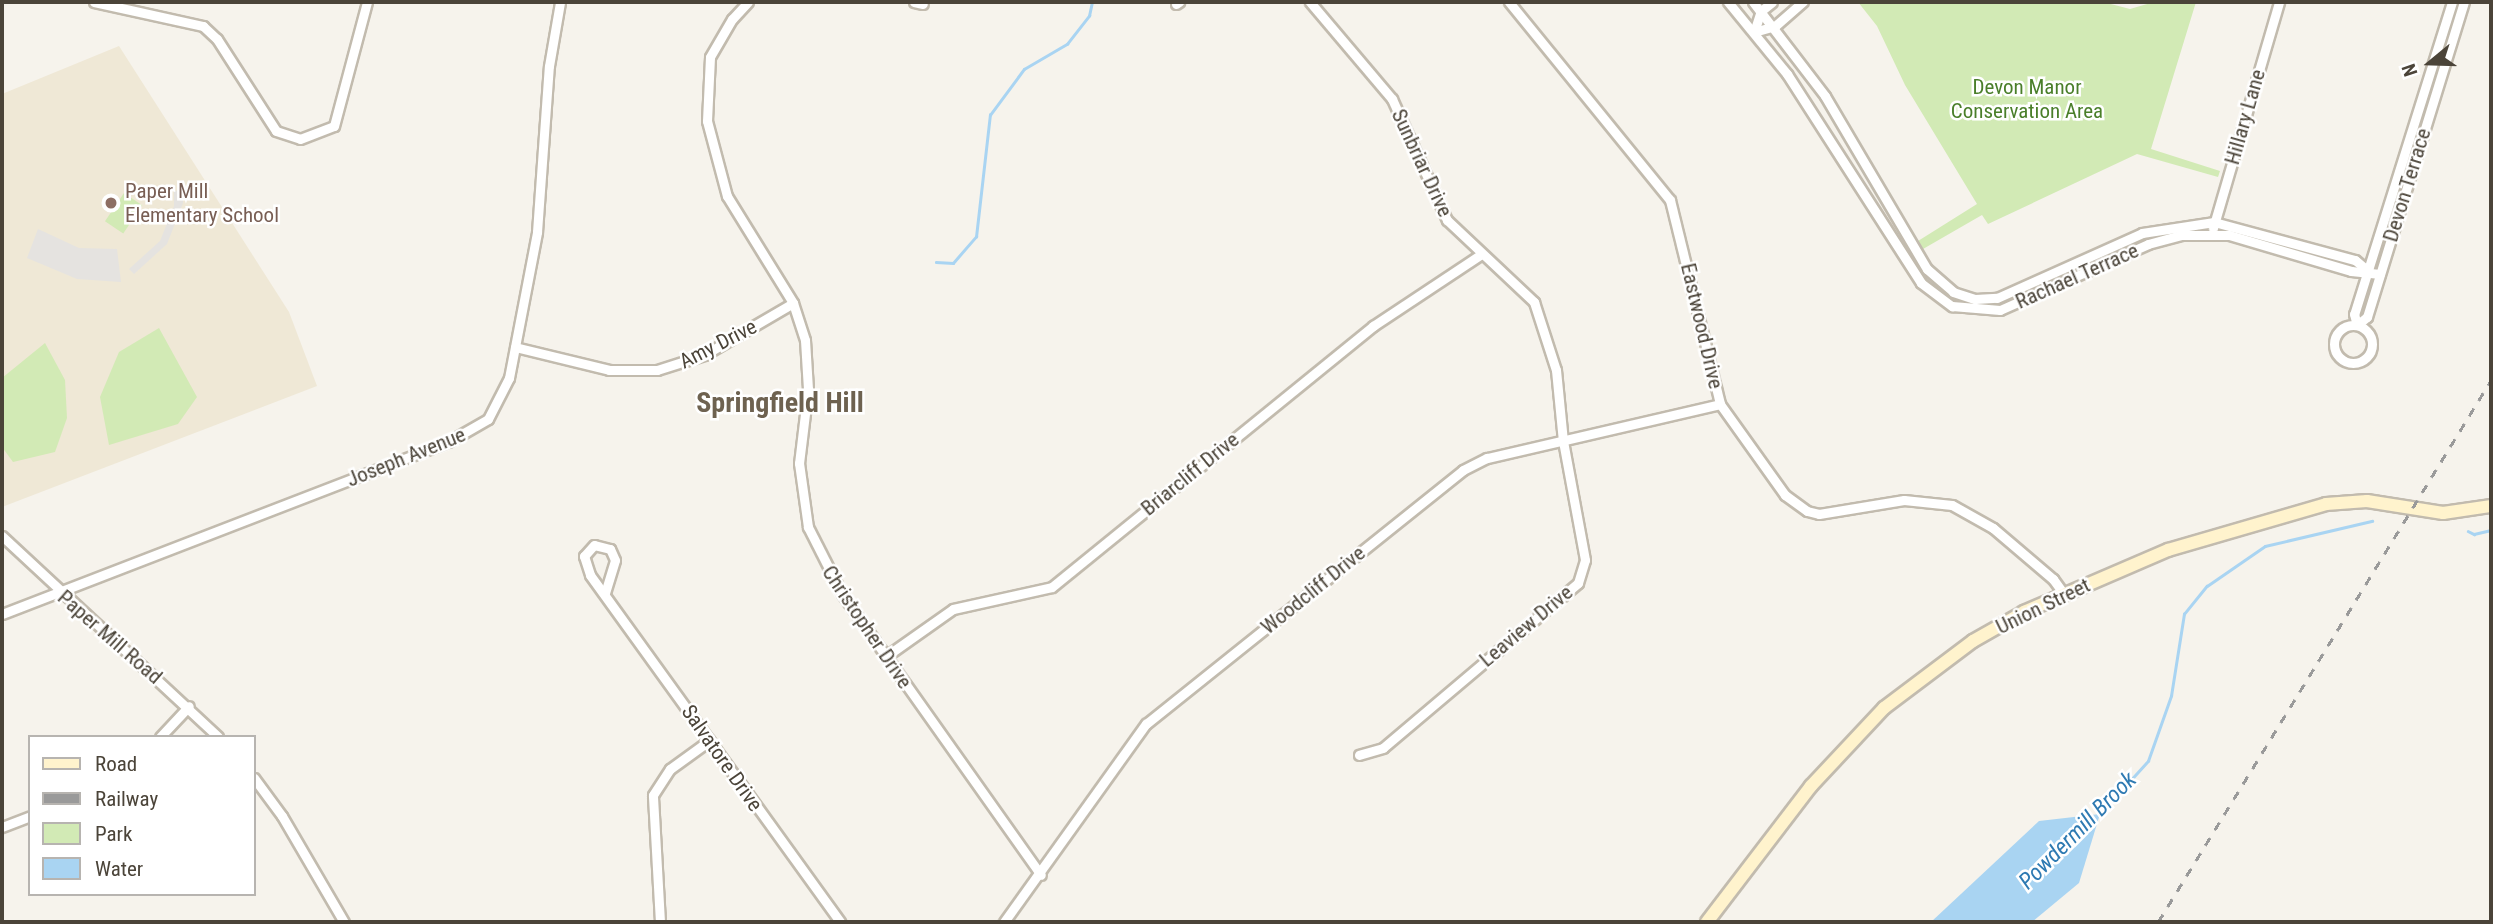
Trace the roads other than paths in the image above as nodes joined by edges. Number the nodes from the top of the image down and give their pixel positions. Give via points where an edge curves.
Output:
1 (94, 2) edge
2 (367, 2) edge
3 (560, 2) edge
4 (748, 2) edge
5 (1310, 2) edge
6 (1509, 2) edge
7 (1728, 2) edge
8 (1753, 2) edge
9 (1772, 2) edge
10 (1803, 2) edge
11 (2279, 2) edge
12 (2452, 2) edge
13 (2463, 2) edge
14 (1761, 11) junction
15 (1775, 26) junction
16 (1754, 32) junction
17 (2214, 222) junction
18 (2211, 233) junction
19 (1479, 255) junction
20 (2368, 271) junction
21 (2380, 274) junction
22 (793, 303) junction
23 (2357, 325) junction
24 (515, 347) junction
25 (1720, 404) junction
26 (1563, 441) junction
27 (2491, 506) edge
28 (2, 536) edge
29 (58, 592) junction
30 (605, 593) junction
31 (2064, 594) junction
32 (2, 614) edge
33 (885, 657) junction
34 (189, 706) junction
35 (162, 735) edge
36 (216, 735) edge
37 (710, 740) junction
38 (1359, 755) dead end
39 (256, 781) edge
40 (28, 817) edge
41 (2, 827) edge
42 (1041, 875) junction
43 (344, 922) edge
44 (660, 922) edge
45 (840, 922) edge
46 (1004, 922) edge
47 (1707, 922) edge

1 - 2 street via 203,26 217,39 276,131 300,139 334,125
3 - 24 street, Joseph Avenue via 548,77 537,232
4 - 22 street, Christopher Drive via 726,27 710,57 705,84 708,130 731,204
5 - 19 street, Sunbriar Drive via 1392,99 1447,220
6 - 25 street, Eastwood Drive via 1670,200
7 - 16 street, Rachael Terrace
8 - 14 street, Rachael Terrace
9 - 14 street
10 - 15 street
11 - 17 street, Hillary Lane
12 - 20 street, Devon Terrace
13 - 21 street, Devon Terrace
14 - 15 street, Rachael Terrace
14 - 16 street
15 - 16 street
15 - 17 street, Rachael Terrace via 1833,107 1927,269 1953,292 1975,299 1997,298 2142,233
16 - 18 street, Rachael Terrace via 1822,126 1914,274 1930,293 1952,306 2000,310 2148,244
17 - 18 street, Hillary Lane
17 - 20 street, Rachael Terrace via 2355,260
18 - 20 street, Rachael Terrace via 2351,271
19 - 26 street, Sunbriar Drive via 1534,302 1556,370
19 - 33 street, Briarcliff Drive via 1363,335 1052,587 953,609
20 - 21 street, Rachael Terrace
20 - 23 street, Devon Terrace via 2354,314
21 - 23 street, Devon Terrace via 2367,317
22 - 24 street, Amy Drive via 704,355 657,370 609,370
22 - 33 street, Christopher Drive via 807,354 799,465 808,527 833,580
23 - 23 street, Devon Terrace via 2370,335 2371,350 2364,360 2348,363 2336,353 2334,337 2345,326
24 - 29 street, Joseph Avenue via 505,392 494,412 473,430
25 - 26 street, Woodcliff Drive
25 - 31 street, Eastwood Drive via 1785,495 1807,511 1831,514 1904,500 1952,505 1993,528
26 - 38 street, Leaview Drive via 1585,560 1581,579 1383,748
26 - 42 street, Woodcliff Drive via 1487,458 1462,470 1146,724
27 - 31 main road, Union Street via 2443,513 2367,501 2326,504 2168,550
28 - 29 street, Paper Mill Road
29 - 32 street, Joseph Avenue
29 - 34 street, Paper Mill Road
30 - 30 street, Salvatore Drive via 584,563 594,545 610,549 615,560
30 - 37 street, Salvatore Drive
31 - 47 main road, Union Street via 1973,641 1884,708 1811,786
33 - 42 street, Christopher Drive
34 - 35 street
34 - 36 street, Paper Mill Road
37 - 44 street via 670,769 653,795
37 - 45 street, Salvatore Drive
39 - 43 street
40 - 41 street
42 - 46 street, Woodcliff Drive

